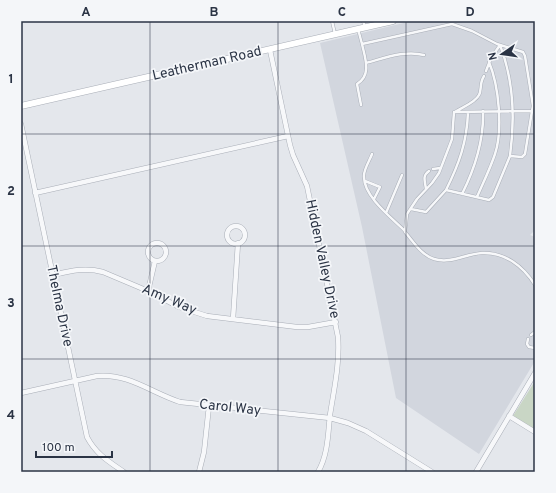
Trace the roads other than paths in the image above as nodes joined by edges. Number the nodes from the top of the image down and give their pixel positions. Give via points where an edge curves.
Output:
1 (332, 21) edge
2 (393, 21) edge
3 (381, 22) edge
4 (364, 24) edge
5 (358, 29) junction
6 (335, 34) junction
7 (362, 44) junction
8 (500, 45) junction
9 (270, 50) junction
10 (424, 55) dead end
11 (489, 62) junction
12 (366, 63) junction
13 (486, 71) dead end
14 (484, 76) dead end
15 (361, 105) dead end
16 (21, 106) edge
17 (498, 111) junction
18 (514, 111) junction
19 (532, 111) junction
20 (454, 112) junction
21 (468, 112) junction
22 (483, 112) junction
23 (21, 124) edge
24 (288, 136) junction
25 (372, 154) dead end
26 (510, 156) junction
27 (441, 168) junction
28 (432, 169) dead end
29 (429, 171) dead end
30 (402, 175) dead end
31 (364, 181) junction
32 (426, 189) junction
33 (446, 190) junction
34 (35, 193) junction
35 (462, 194) junction
36 (477, 197) junction
37 (374, 200) junction
38 (411, 209) junction
39 (386, 213) junction
40 (405, 232) junction
41 (238, 243) dead end
42 (155, 261) junction
43 (53, 275) junction
44 (535, 285) edge
45 (148, 291) junction
46 (233, 319) junction
47 (336, 322) junction
48 (535, 332) edge
49 (531, 335) dead end
50 (528, 339) dead end
51 (535, 348) edge
52 (535, 373) edge
53 (75, 381) junction
54 (21, 393) edge
55 (209, 406) junction
56 (509, 416) junction
57 (330, 418) junction
58 (535, 432) edge
59 (124, 472) edge
60 (199, 472) edge
61 (318, 472) edge
62 (432, 472) edge
63 (476, 472) edge

1 - 6 lane
2 - 3 street, Leatherman Road
3 - 4 street, Leatherman Road
4 - 5 street, Leatherman Road
5 - 6 street, Leatherman Road
5 - 7 lane
6 - 9 street, Leatherman Road
7 - 8 lane via 452,24
7 - 12 lane
8 - 11 lane
8 - 18 lane via 511,87
8 - 19 lane via 523,52 525,56
9 - 16 street, Leatherman Road
9 - 24 street, Hidden Valley Drive
10 - 12 lane via 405,53
11 - 13 lane
11 - 17 lane via 495,82
12 - 15 lane via 368,70 362,81 356,84
14 - 20 lane via 480,82 480,94 475,100
17 - 18 lane
17 - 22 lane
17 - 36 lane via 499,133 495,153
18 - 19 lane
18 - 26 lane
19 - 26 lane via 525,154 522,157
20 - 21 lane
20 - 27 lane via 452,139
21 - 22 lane
21 - 33 lane via 459,161
22 - 35 lane via 479,151
23 - 34 street, Thelma Drive
24 - 34 street
24 - 47 street, Hidden Valley Drive via 293,155 307,186
25 - 31 lane via 363,176
26 - 36 lane via 493,197 488,200
27 - 28 lane
27 - 32 lane
29 - 32 lane via 424,177
30 - 39 lane
31 - 37 lane
31 - 37 lane via 380,187
32 - 38 lane
33 - 35 lane
33 - 38 lane via 426,212
34 - 43 street, Thelma Drive
35 - 36 lane
37 - 39 lane
38 - 40 lane via 407,214
39 - 40 lane
40 - 44 lane via 421,251 433,259 446,261 482,253 499,256 516,262 528,273
41 - 46 street
42 - 42 street via 163,259 166,254 164,246 159,243 150,246 148,252 150,258
42 - 45 street
43 - 45 street, Amy Way via 80,269 95,270
43 - 53 street, Thelma Drive
45 - 46 street, Amy Way via 190,311
46 - 47 street, Amy Way via 302,327
47 - 57 street, Hidden Valley Drive via 339,353
48 - 49 lane
50 - 51 lane via 529,347
52 - 56 street
53 - 54 street, Carol Way
53 - 55 street, Carol Way via 107,375 119,377 167,398
53 - 59 street, Thelma Drive via 87,437 100,455
55 - 57 street, Carol Way
55 - 60 street
56 - 58 street
56 - 63 street
57 - 61 street, Hidden Valley Drive via 324,459
57 - 62 street, Carol Way via 366,431

